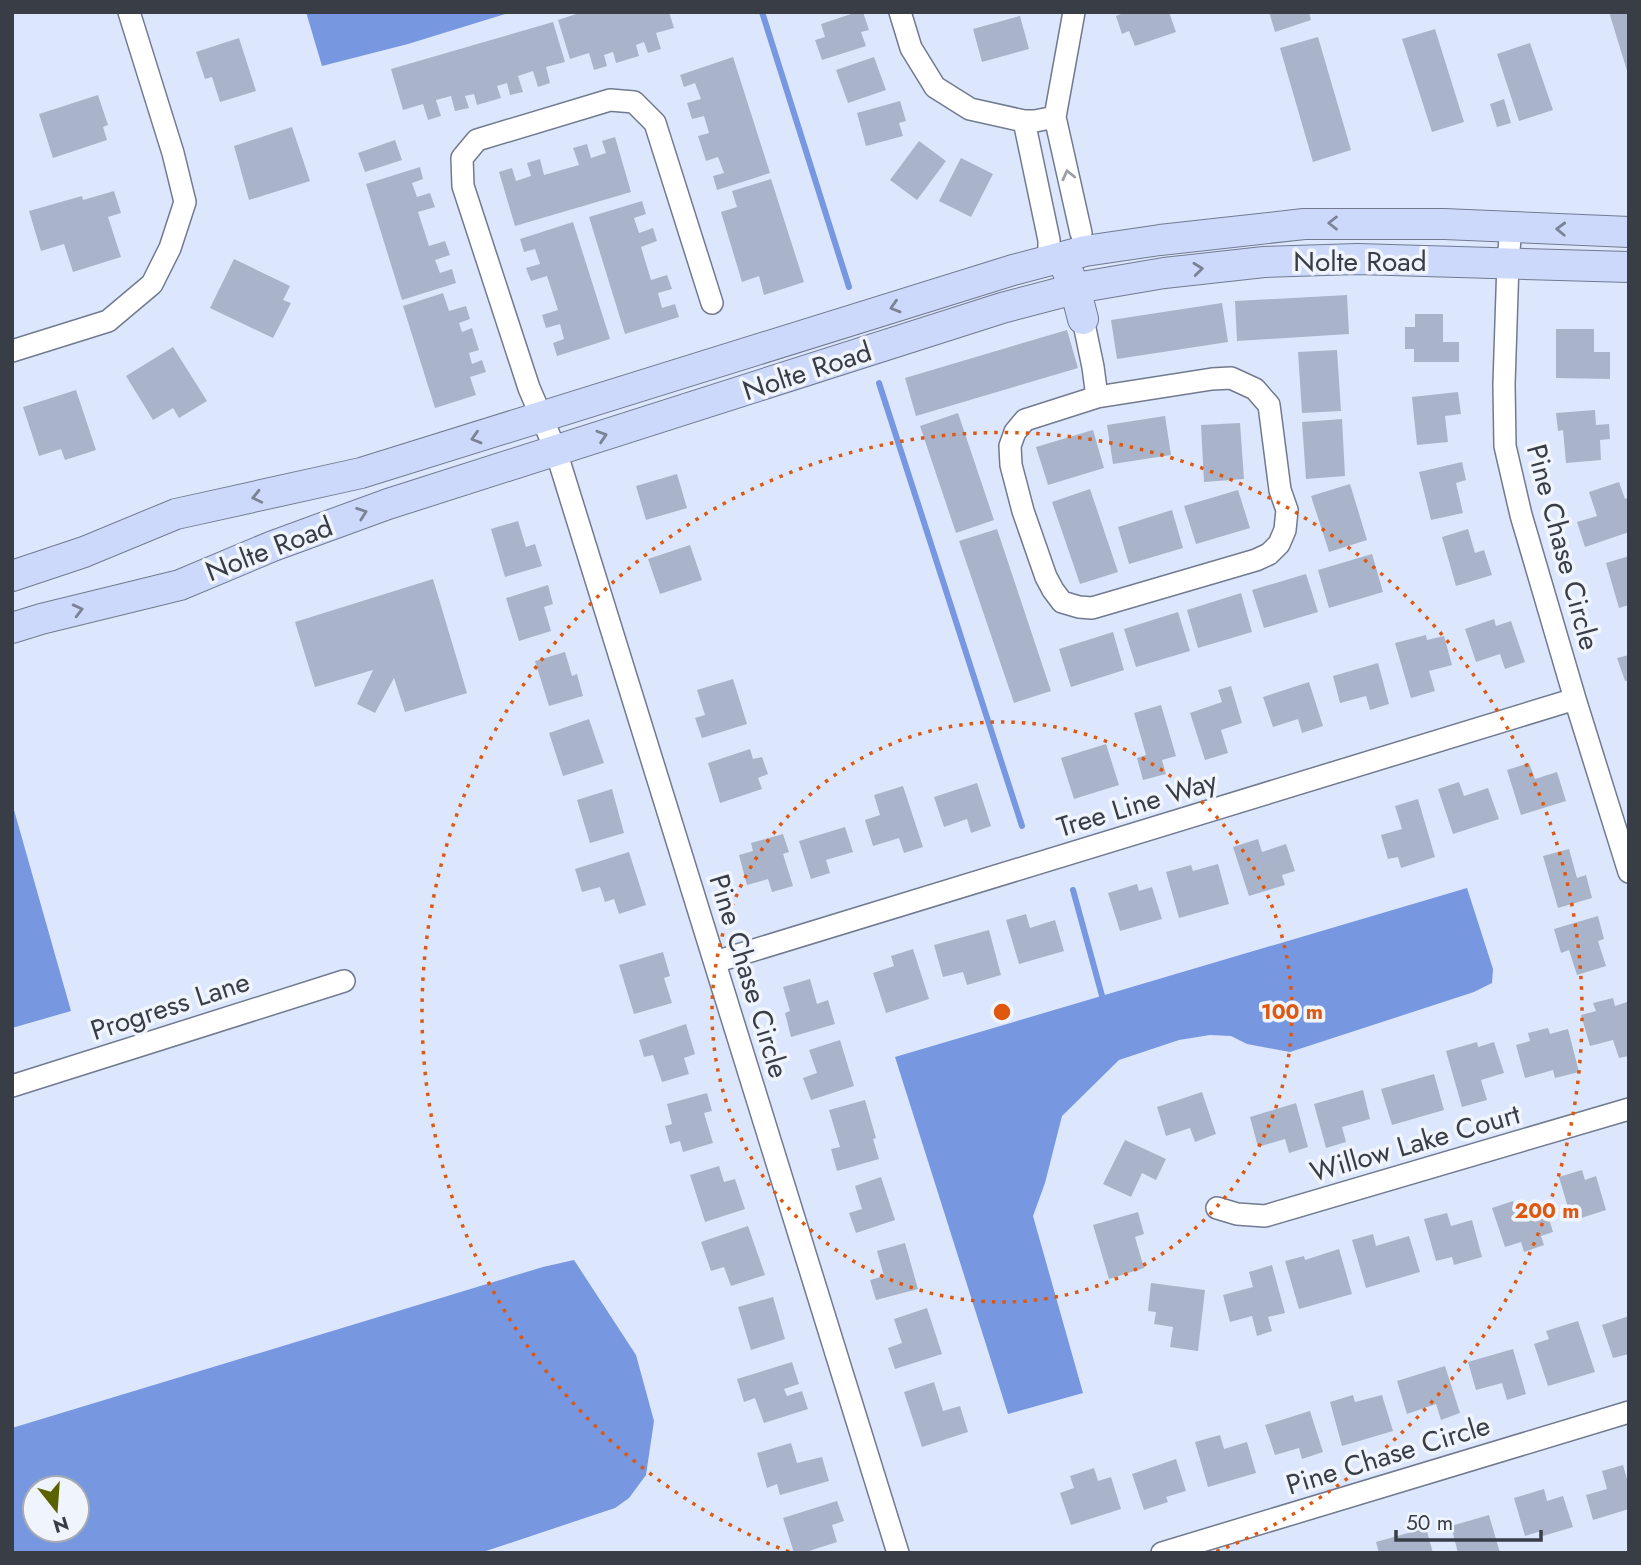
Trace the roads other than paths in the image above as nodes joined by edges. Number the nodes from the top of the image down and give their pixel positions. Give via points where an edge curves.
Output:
1 (129, 12) edge
2 (900, 12) edge
3 (1074, 12) edge
4 (1038, 120) junction
5 (1511, 227) junction
6 (1629, 232) edge
7 (1068, 257) junction
8 (1508, 262) junction
9 (1629, 267) edge
10 (1110, 282) junction
11 (712, 303) dead end
12 (1088, 319) junction
13 (12, 351) edge
14 (1104, 395) junction
15 (541, 417) junction
16 (556, 451) junction
17 (12, 576) edge
18 (12, 628) edge
19 (1575, 699) junction
20 (1629, 872) edge
21 (715, 962) junction
22 (344, 981) dead end
23 (12, 1086) edge
24 (1629, 1109) edge
25 (1217, 1208) dead end
26 (1629, 1412) edge
27 (898, 1553) edge
28 (1163, 1553) edge

1 - 13 street via 185,202 170,248 152,284 108,321
2 - 4 street via 911,48 935,87 970,109
3 - 4 street
4 - 7 street
4 - 7 street via 1047,233
6 -> 5 street, Nolte Road
5 -> 7 street, Nolte Road via 1304,224 1234,231 1215,244 1111,261 1076,276
5 - 8 street, Pine Chase Circle
7 - 10 street, Nolte Road
7 - 12 street
7 -> 15 street, Nolte Road via 1013,270
16 -> 7 street, Nolte Road via 1003,309
8 - 9 street, Nolte Road
10 -> 8 street, Nolte Road via 1264,261
8 - 19 street, Pine Chase Circle via 1505,446
10 - 12 street
11 - 15 street, Pine Chase Circle via 655,123 634,102 610,100 477,140 462,158 463,186
12 - 14 street via 1093,367
14 - 14 street via 1025,420 1010,446 1023,511 1046,577 1062,602 1092,608 1256,560 1279,544 1287,510 1269,405 1255,389 1231,378
15 - 16 street, Pine Chase Circle
15 -> 17 street, Nolte Road via 361,473 176,514
18 -> 16 street, Nolte Road via 180,585 376,508
16 - 21 street, Pine Chase Circle
19 - 20 street, Pine Chase Circle
19 - 21 street, Tree Line Way
21 - 27 street, Pine Chase Circle
22 - 23 street, Progress Lane
24 - 25 street, Willow Lake Court via 1265,1216
26 - 28 street, Pine Chase Circle

